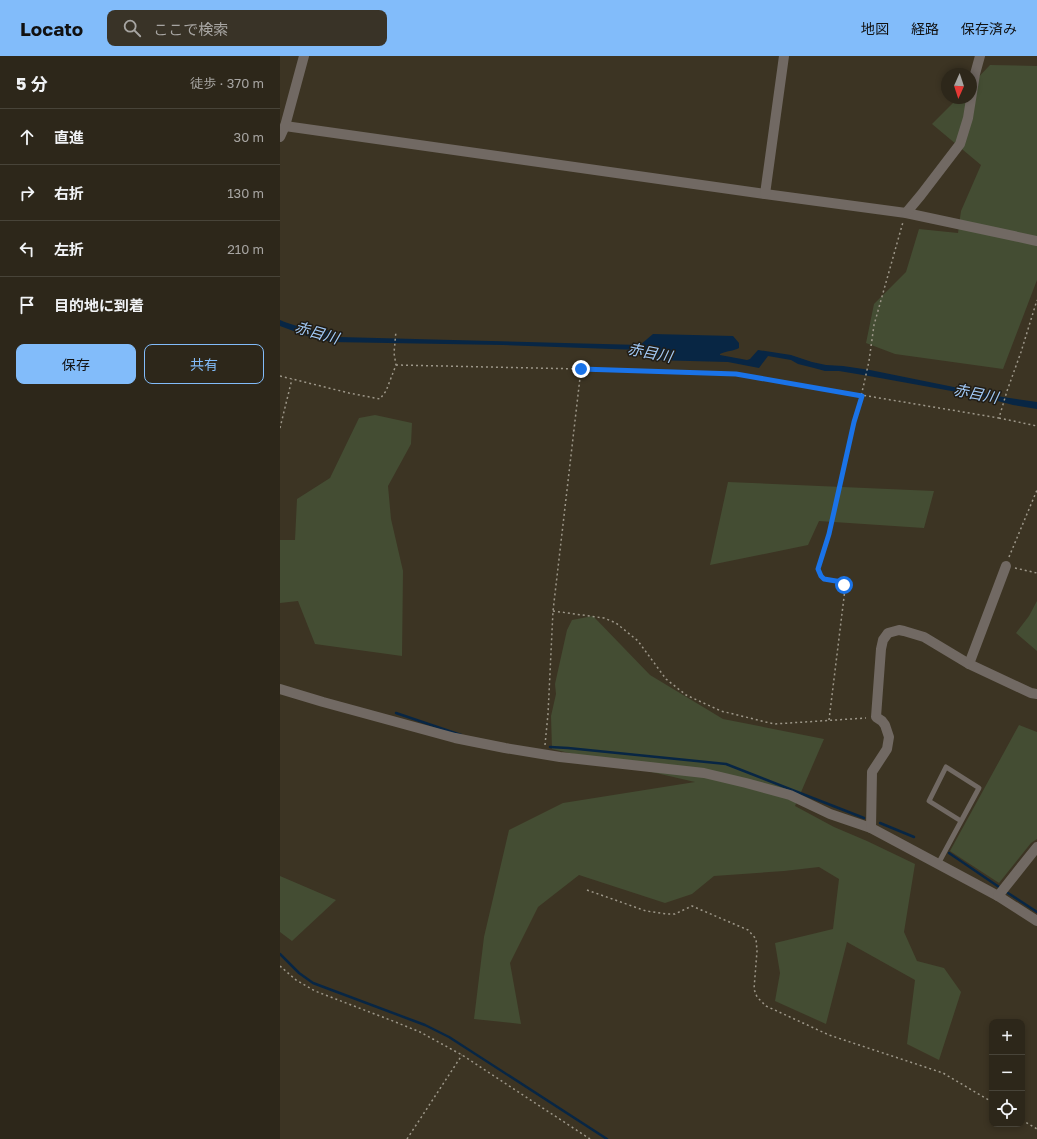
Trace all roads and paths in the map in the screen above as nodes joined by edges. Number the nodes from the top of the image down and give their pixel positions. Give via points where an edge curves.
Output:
1 (304, 56) edge
2 (784, 56) edge
3 (980, 56) edge
4 (285, 126) junction
5 (280, 137) edge
6 (765, 194) junction
7 (906, 213) junction
8 (1037, 241) edge
9 (1037, 300) edge
10 (396, 331) dead end
11 (396, 365) junction
12 (581, 369) junction
13 (280, 376) edge
14 (292, 379) junction
15 (862, 396) junction
16 (999, 418) junction
17 (1037, 426) edge
18 (280, 428) edge
19 (1037, 490) edge
20 (1006, 566) junction
21 (1037, 573) edge
22 (553, 611) junction
23 (969, 664) junction
24 (280, 689) edge
25 (1037, 694) edge
26 (876, 717) junction
27 (829, 720) junction
28 (544, 754) junction
29 (961, 820) junction
30 (871, 828) junction
31 (1037, 847) edge
32 (938, 864) junction
33 (587, 890) dead end
34 (998, 896) junction
35 (1037, 921) edge
36 (280, 966) edge
37 (462, 1055) junction
38 (989, 1100) edge
39 (1025, 1122) edge
40 (1037, 1129) edge
41 (407, 1139) edge
42 (590, 1139) edge

1 - 4 street
2 - 6 street
3 - 7 street via 968,118 960,144
4 - 5 street
4 - 6 street
6 - 7 street
7 - 8 street
7 - 15 path via 874,325
9 - 16 path
10 - 11 path
11 - 12 path
11 - 14 path via 386,391 380,399
12 - 15 path via 736,374
12 - 22 path
13 - 14 path
14 - 18 path
15 - 16 path
15 - 27 path via 829,534 818,569 824,579 842,582 846,589
16 - 17 path
19 - 20 path
20 - 21 path
20 - 23 street
22 - 27 path via 604,618 616,623 638,641 666,679 686,695 721,711 774,724
22 - 28 path
23 - 25 street
23 - 26 street via 924,637 899,630 888,633 881,649
24 - 28 street via 454,738
26 - 27 path
26 - 30 street via 885,725 889,737 887,749 872,772
28 - 30 street via 704,773 790,795 830,814
29 - 29 lane via 979,788 946,767 929,801
29 - 32 lane
30 - 32 street
31 - 34 street
32 - 34 street
33 - 38 path via 646,910 667,914 675,914 692,906 748,930 756,939 754,989 756,997 766,1006 829,1035 943,1073
34 - 35 street
36 - 37 path via 296,980 315,991 420,1032
37 - 41 path
37 - 42 path
39 - 40 path

